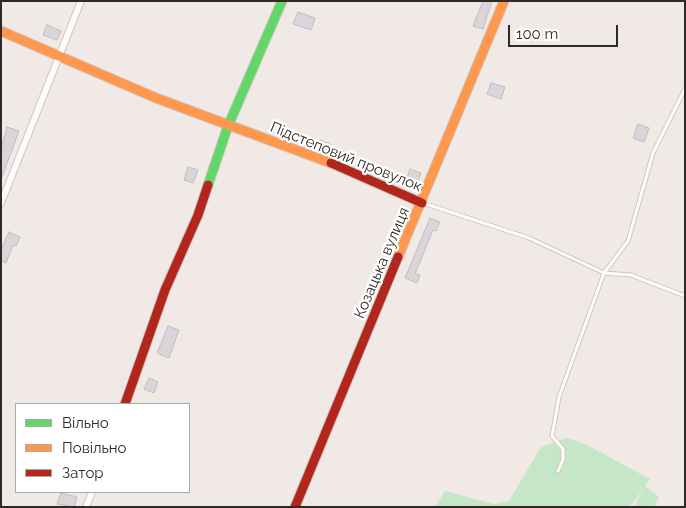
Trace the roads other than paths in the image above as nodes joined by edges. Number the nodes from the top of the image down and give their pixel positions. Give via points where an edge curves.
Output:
1 (81, 1) edge
2 (282, 1) edge
3 (504, 1) edge
4 (1, 31) edge
5 (59, 55) junction
6 (685, 89) edge
7 (228, 126) junction
8 (1, 202) edge
9 (422, 203) junction
10 (604, 273) junction
11 (685, 296) edge
12 (125, 403) edge
13 (558, 471) dead end
14 (92, 493) edge
15 (86, 507) edge
16 (295, 507) edge

1 - 5 street
2 - 7 street
3 - 9 street, Козацька вулиця
4 - 5 street, Підстеповий провулок
5 - 7 street, Підстеповий провулок
5 - 8 street
6 - 10 lane via 653,153 628,241
7 - 9 street, Підстеповий провулок via 346,169
7 - 12 street via 198,215 165,290
9 - 10 lane, Підстеповий провулок via 528,238
9 - 16 street, Козацька вулиця
10 - 11 lane, Підстеповий провулок via 631,275
10 - 13 lane via 559,397 552,436 563,449
14 - 15 street

